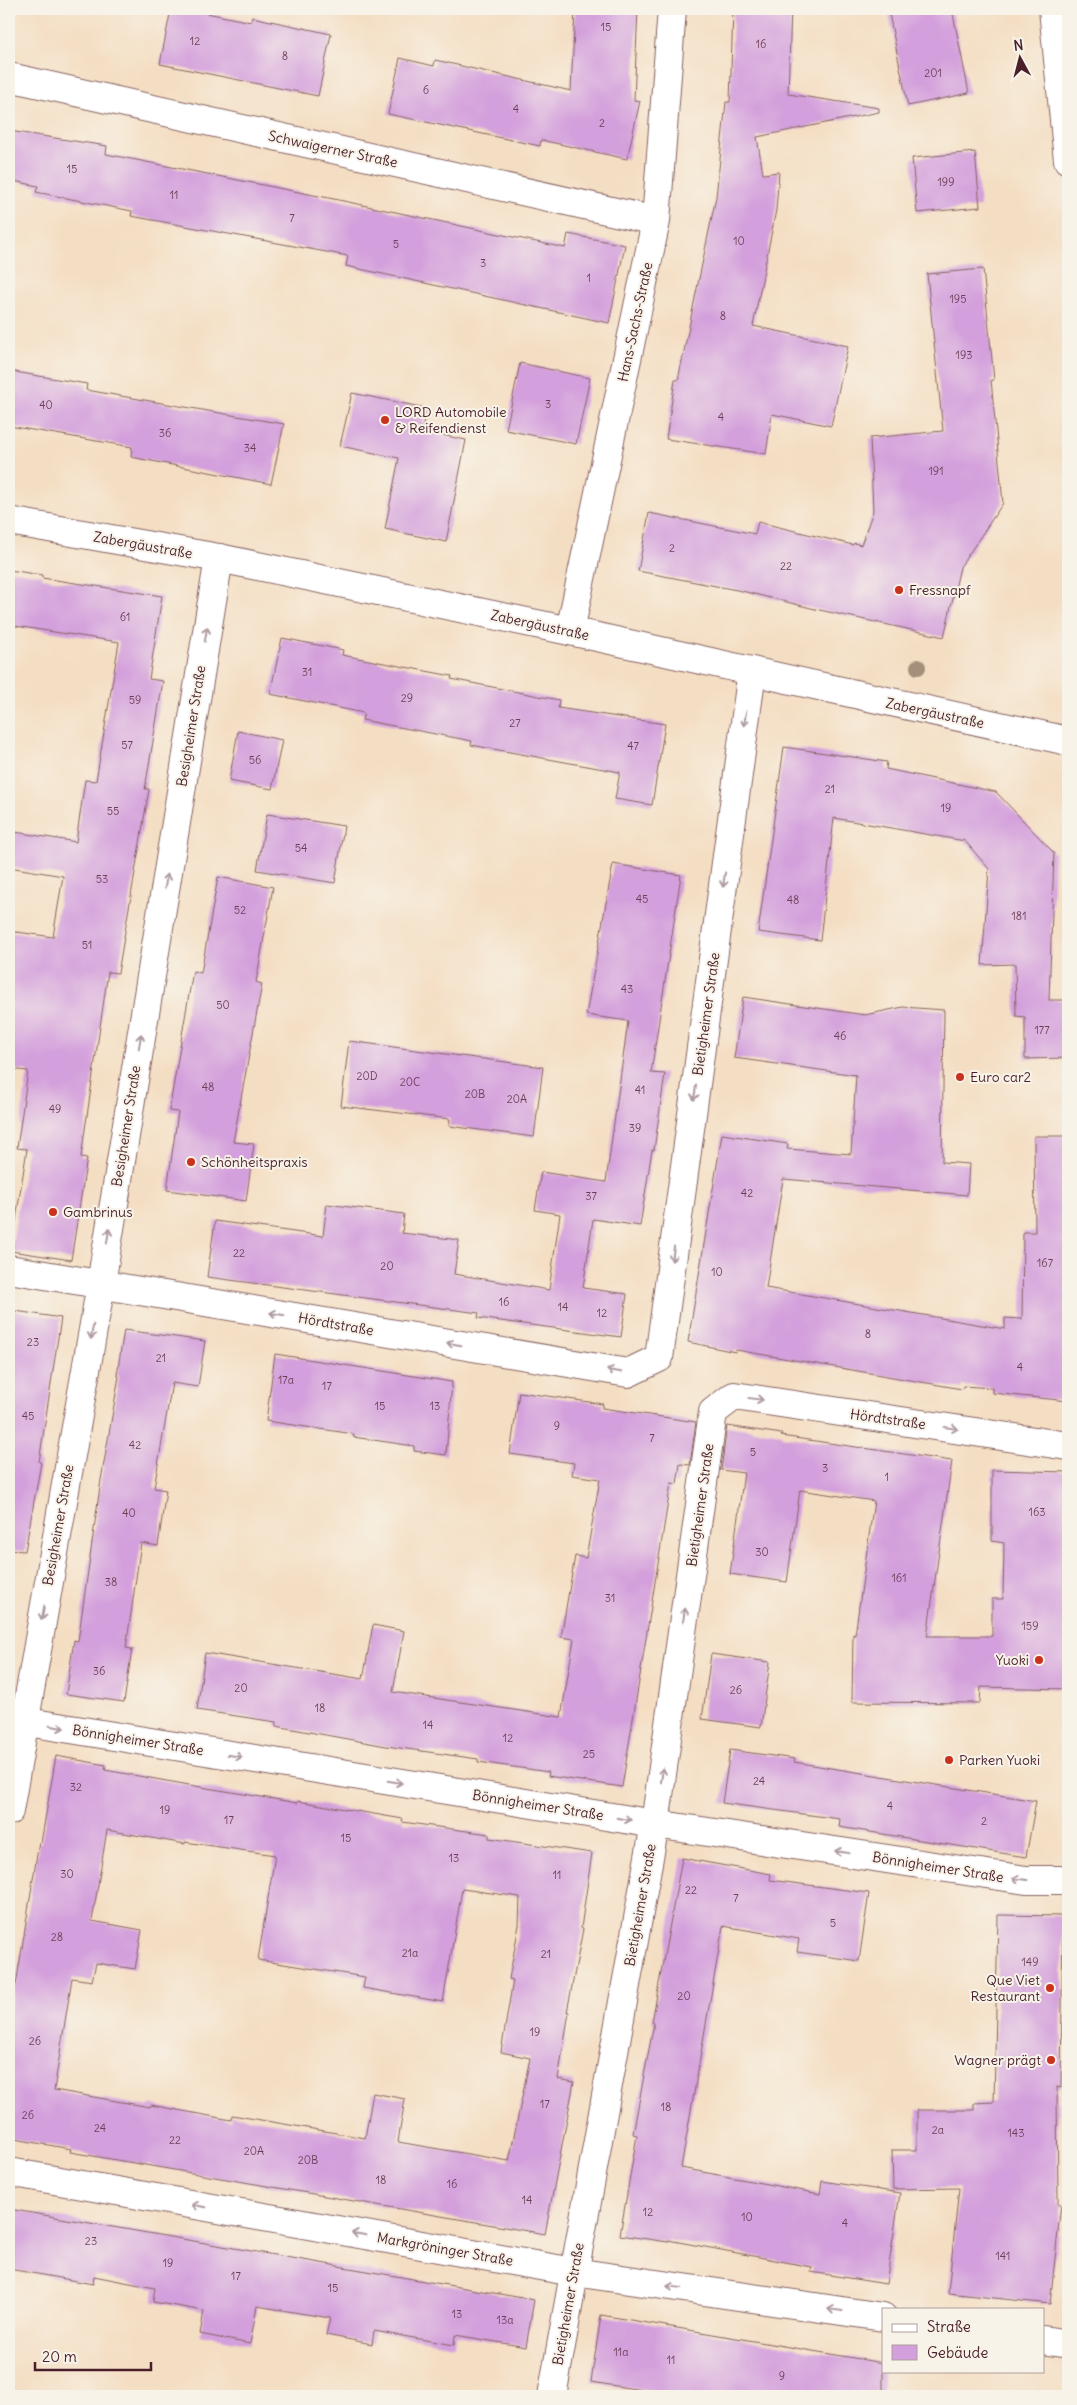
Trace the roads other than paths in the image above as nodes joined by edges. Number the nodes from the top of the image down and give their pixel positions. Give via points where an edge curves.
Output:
1 (672, 9) edge
2 (1053, 9) edge
3 (9, 77) edge
4 (1068, 160) edge
5 (656, 221) junction
6 (9, 521) edge
7 (218, 558) junction
8 (570, 631) junction
9 (752, 671) junction
10 (1068, 741) edge
11 (9, 1269) edge
12 (100, 1284) junction
13 (659, 1358) joint
14 (713, 1412) joint
15 (1068, 1446) edge
16 (16, 1720) edge
17 (9, 1810) edge
18 (655, 1824) junction
19 (1068, 1880) edge
20 (9, 2172) edge
21 (574, 2272) junction
22 (882, 2317) edge
23 (1044, 2340) edge
24 (1068, 2344) edge
25 (552, 2396) edge

1 - 5 street, Hans-Sachs-Straße
2 - 4 street
3 - 5 street, Schwaigerner Straße
5 - 8 street, Hans-Sachs-Straße
6 - 7 street, Zabergäustraße
7 - 8 street, Zabergäustraße
12 -> 7 street, Besigheimer Straße
8 - 9 street, Zabergäustraße
9 - 10 street, Zabergäustraße
9 -> 13 street, Bietigheimer Straße
11 - 12 street, Hördtstraße
13 -> 12 street, Hördtstraße via 628,1373
12 -> 16 street, Besigheimer Straße
14 -> 15 street, Hördtstraße via 734,1396
18 -> 14 street, Bietigheimer Straße
16 - 17 street, Besigheimer Straße
16 -> 18 street, Bönnigheimer Straße
19 -> 18 street, Bönnigheimer Straße via 1026,1880
18 - 21 street, Bietigheimer Straße
21 -> 20 street, Markgröninger Straße
22 -> 21 street, Markgröninger Straße
21 - 25 street, Bietigheimer Straße
23 - 24 street

